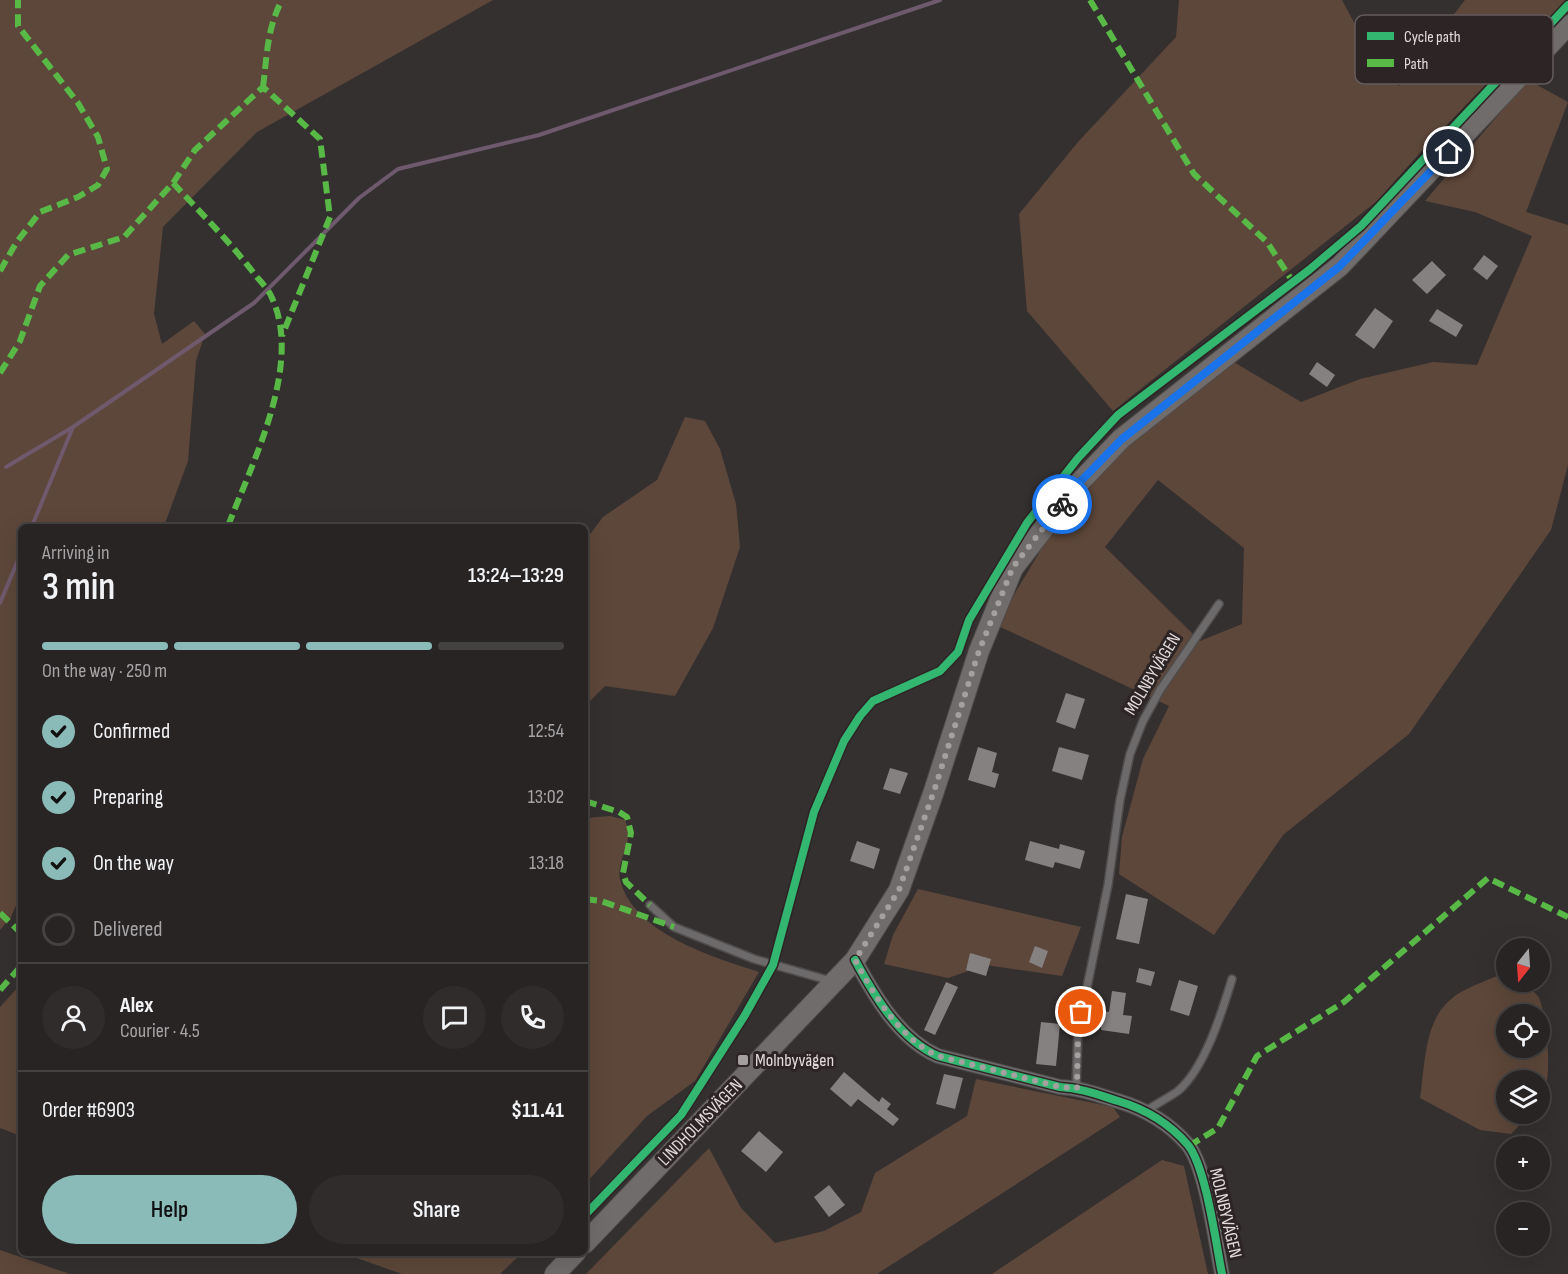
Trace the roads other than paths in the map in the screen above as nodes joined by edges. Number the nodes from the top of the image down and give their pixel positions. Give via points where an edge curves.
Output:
1 (1568, 26) edge
2 (1553, 42) edge
3 (1513, 84) edge
4 (1219, 603) dead end
5 (651, 905) dead end
6 (855, 960) junction
7 (1232, 979) dead end
8 (832, 982) junction
9 (1077, 1088) junction
10 (1146, 1111) junction
11 (588, 1240) edge
12 (572, 1256) edge
13 (555, 1274) edge
14 (1222, 1274) edge

1 - 2 main road, LINDHOLMSVÄGEN
3 - 6 main road, LINDHOLMSVÄGEN via 1340,266 1122,439 1079,483 1013,567 979,651 899,890
4 - 9 lane, MOLNBYVÄGEN via 1160,690 1130,754 1078,1031
5 - 8 lane via 674,927 754,959
6 - 8 main road, LINDHOLMSVÄGEN
6 - 9 street, MOLNBYVÄGEN via 890,1014 924,1050 1060,1087
7 - 10 lane via 1214,1035 1199,1063 1179,1090
8 - 11 main road, LINDHOLMSVÄGEN
9 - 10 street, MOLNBYVÄGEN
10 - 14 street, MOLNBYVÄGEN via 1189,1146 1205,1186
12 - 13 main road

